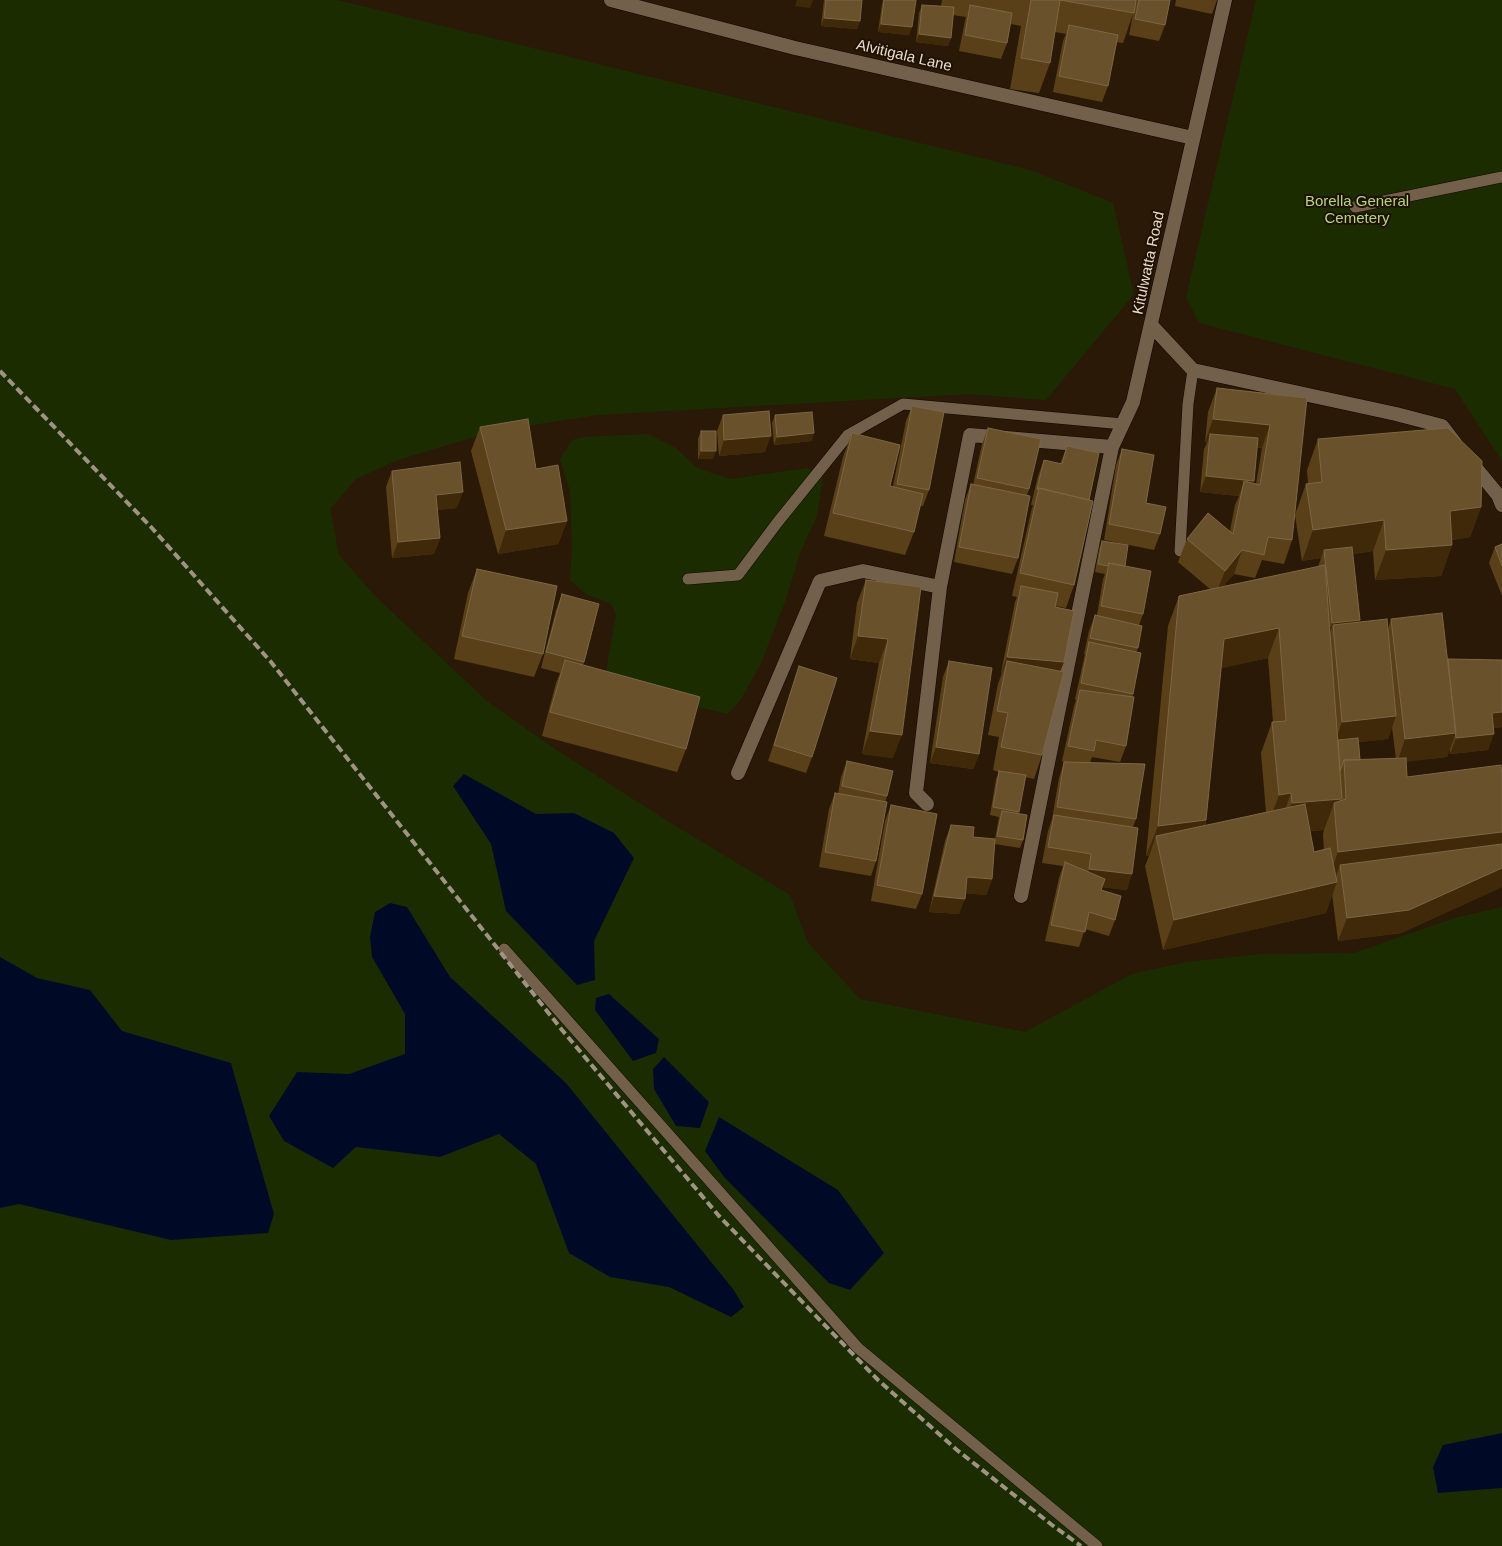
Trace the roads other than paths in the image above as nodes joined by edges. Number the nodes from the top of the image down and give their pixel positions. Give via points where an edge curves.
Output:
1 (611, 0) edge
2 (1225, 0) edge
3 (1192, 138) junction
4 (1502, 177) edge
5 (1355, 207) dead end
6 (1152, 326) junction
7 (1193, 370) junction
8 (1122, 424) junction
9 (1112, 447) junction
10 (1502, 505) edge
11 (1180, 551) dead end
12 (688, 578) dead end
13 (940, 587) junction
14 (738, 773) dead end
15 (927, 804) dead end
16 (1021, 896) dead end
17 (504, 949) dead end
18 (1097, 1546) edge

1 - 3 street, Alvitigala Lane via 795,48
2 - 3 street, Kitulwatta Road
3 - 6 street, Kitulwatta Road
4 - 5 lane
6 - 7 street, Kitulwatta Road
6 - 8 street via 1133,402
7 - 10 street via 1442,426 1498,495
7 - 11 lane via 1188,404
8 - 9 street
8 - 12 lane via 903,404 848,435 738,575
9 - 13 street via 970,435
9 - 16 street
13 - 14 street via 863,571 820,581
13 - 15 street via 916,793
17 - 18 lane via 858,1348

